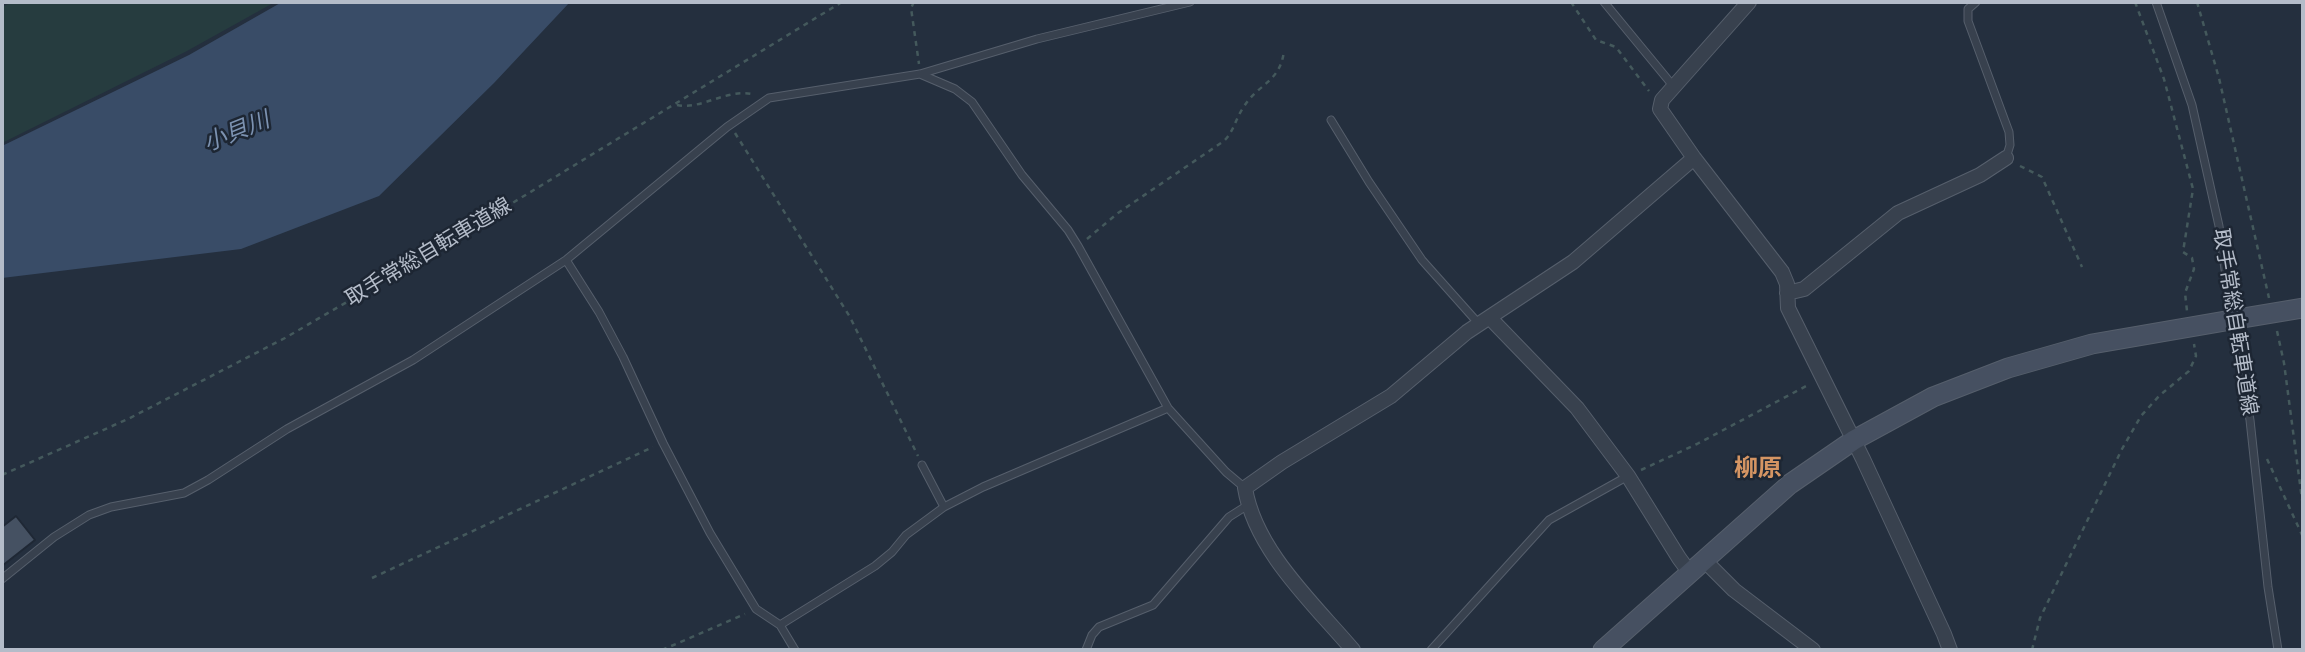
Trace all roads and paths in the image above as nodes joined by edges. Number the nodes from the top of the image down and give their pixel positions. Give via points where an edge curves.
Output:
1 (842, 2) edge
2 (914, 2) edge
3 (1191, 2) edge
4 (1571, 2) edge
5 (1604, 2) edge
6 (1749, 2) edge
7 (1963, 2) edge
8 (1976, 2) edge
9 (2135, 2) edge
10 (2156, 2) edge
11 (2197, 2) edge
12 (1968, 9) junction
13 (1284, 51) dead end
14 (920, 74) junction
15 (1674, 87) junction
16 (769, 98) junction
17 (675, 104) junction
18 (1660, 108) junction
19 (1331, 120) dead end
20 (727, 127) junction
21 (1694, 158) junction
22 (2006, 158) junction
23 (1078, 246) junction
24 (566, 260) junction
25 (2082, 267) dead end
26 (1787, 293) junction
27 (2303, 308) edge
28 (2272, 309) dead end
29 (2188, 314) dead end
30 (2235, 320) junction
31 (1485, 321) junction
32 (2275, 322) dead end
33 (2193, 343) dead end
34 (1822, 377) junction
35 (1168, 408) junction
36 (1854, 440) junction
37 (663, 443) junction
38 (2264, 454) dead end
39 (922, 465) joint
40 (2, 475) edge
41 (1628, 476) junction
42 (1245, 488) junction
43 (1248, 505) junction
44 (944, 507) junction
45 (2303, 507) edge
46 (2303, 537) edge
47 (1697, 566) junction
48 (372, 578) dead end
49 (2, 579) edge
50 (756, 609) junction
51 (780, 625) junction
52 (662, 650) edge
53 (796, 650) edge
54 (1086, 650) edge
55 (1353, 650) edge
56 (1431, 650) edge
57 (1603, 650) edge
58 (1814, 650) edge
59 (1950, 650) edge
60 (2032, 650) edge
61 (2278, 650) edge

1 - 17 path, 取手常総自転車道線
2 - 14 path
3 - 14 lane via 1037,39
4 - 18 path via 1596,40 1616,47
5 - 15 lane
6 - 15 street
7 - 12 lane
8 - 12 lane
9 - 29 path via 2164,79 2193,189 2183,252 2192,258 2193,269 2185,293
10 - 30 lane, 取手常総自転車道線 via 2192,105
11 - 28 path via 2220,78
12 - 22 lane via 1968,21 2009,132
13 - 23 path via 1282,66 1243,106 1224,141
14 - 16 lane
14 - 23 lane via 972,102
15 - 18 street
16 - 17 path via 732,93 686,107
16 - 20 lane
17 - 40 path, 取手常総自転車道線 via 285,338 128,419
18 - 21 street
19 - 31 lane via 1422,260
20 - 24 lane
20 - 39 path via 850,317
21 - 26 street via 1782,272
21 - 31 street via 1573,262
22 - 25 path via 2042,177
22 - 26 street via 1898,213 1804,289
23 - 35 lane
24 - 37 lane via 599,312
24 - 49 lane via 413,360 287,429 208,480 184,492 89,515
26 - 34 street via 1788,308
27 - 30 street, bridge
30 - 36 street via 2092,344 2008,368 1933,397
30 - 61 lane, 取手常総自転車道線
31 - 41 street via 1577,408
31 - 42 street via 1391,396
32 - 45 path
33 - 60 path via 2196,356 2189,371 2141,416 2122,449 2040,618
34 - 36 street
34 - 41 path
35 - 42 lane
35 - 44 lane
36 - 47 street via 1790,484
36 - 59 street
37 - 48 path
37 - 50 lane
38 - 46 path
39 - 44 lane
41 - 47 street via 1679,558
41 - 56 lane via 1549,520
42 - 43 street
43 - 54 lane via 1229,517 1153,605 1099,627
43 - 55 street via 1259,533 1285,570
44 - 51 lane via 875,566
47 - 57 street
47 - 58 street
50 - 51 lane
50 - 52 path
51 - 53 lane

